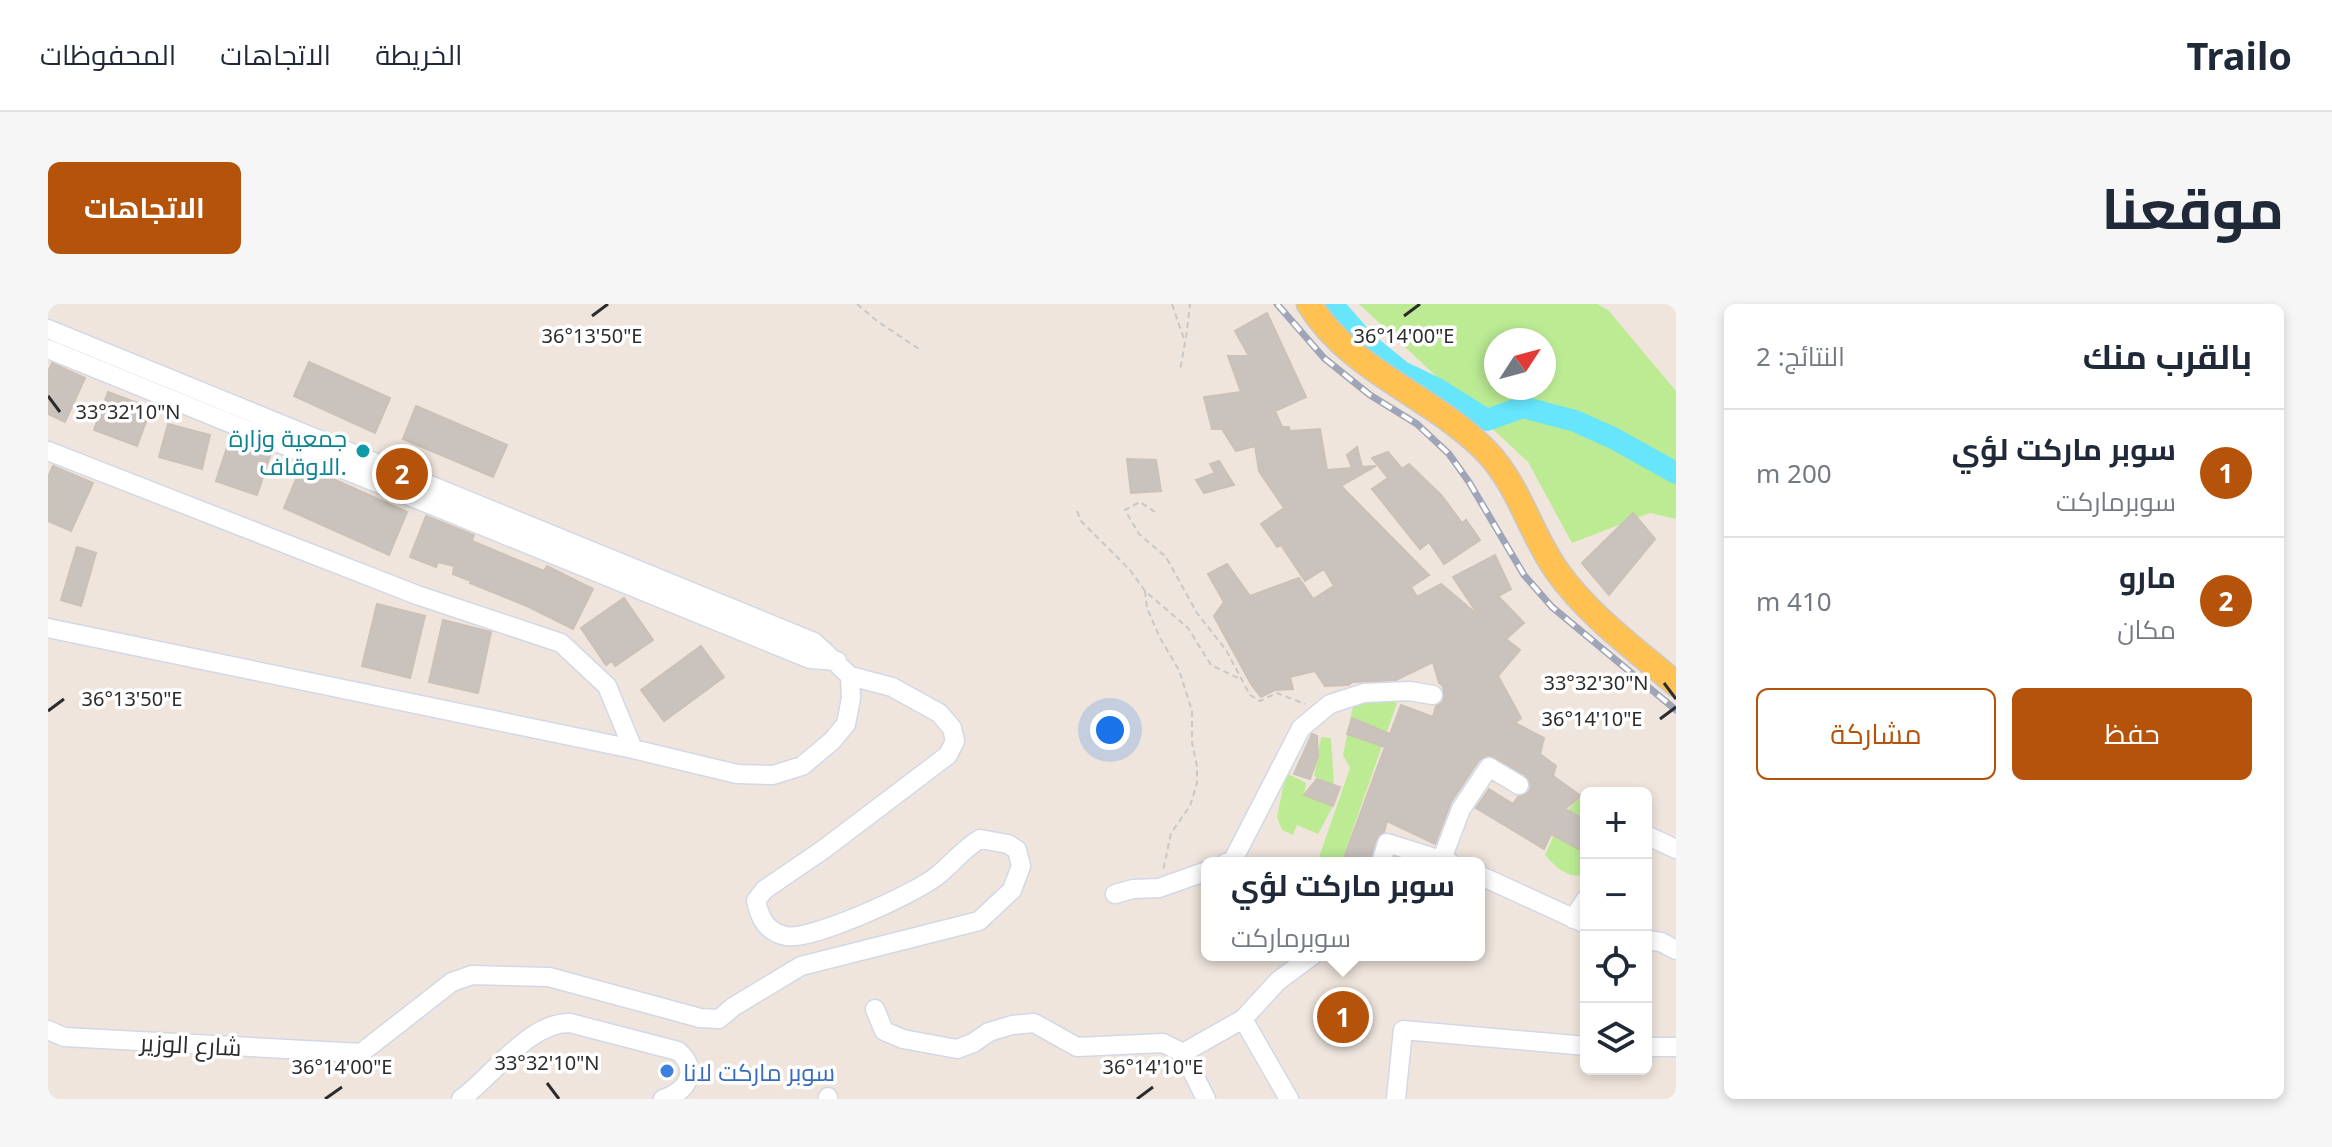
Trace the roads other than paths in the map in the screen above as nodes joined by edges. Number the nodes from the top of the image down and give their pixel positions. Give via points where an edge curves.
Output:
1 (1309, 304) edge
2 (48, 329) edge
3 (48, 349) edge
4 (48, 451) edge
5 (48, 628) edge
6 (837, 661) junction
7 (850, 676) junction
8 (1676, 684) edge
9 (1433, 695) dead end
10 (633, 749) junction
11 (1519, 785) dead end
12 (1652, 838) edge
13 (1676, 849) edge
14 (1235, 857) edge
15 (1383, 857) edge
16 (1434, 857) edge
17 (1448, 857) edge
18 (1201, 873) edge
19 (1485, 878) edge
20 (1115, 894) dead end
21 (1579, 922) edge
22 (1652, 941) edge
23 (1676, 950) edge
24 (1305, 961) edge
25 (875, 1009) dead end
26 (1243, 1019) junction
27 (48, 1030) edge
28 (1580, 1045) edge
29 (1652, 1047) edge
30 (1676, 1047) edge
31 (1183, 1053) junction
32 (461, 1099) edge
33 (663, 1099) edge
34 (1206, 1099) edge
35 (1289, 1099) edge
36 (1396, 1099) edge

1 - 8 main road via 1349,352 1485,450 1508,478 1541,546 1572,590
2 - 6 street via 814,642
3 - 6 street via 810,659
4 - 10 street via 417,595 561,643 607,686
5 - 10 street
6 - 7 street
7 - 10 street via 846,724 802,766 773,775 737,774
7 - 27 street, شارع الوزير via 892,687 939,713 955,741 948,755 764,890 756,901 759,914 769,929 785,936 817,932 917,889 980,839 1008,844 1017,850 1021,866 1012,890 979,921 801,966 719,1019 549,977 472,975 452,982 361,1053 64,1037
9 - 14 street via 1364,693 1330,704 1301,728
11 - 17 street via 1489,767 1461,809
12 - 13 street
15 - 16 street via 1387,843
18 - 20 street via 1159,888
19 - 21 street
22 - 23 street
24 - 26 street
25 - 31 street via 884,1031 950,1048 1012,1025 1034,1023 1077,1047 1163,1043
26 - 31 street
26 - 35 street
28 - 36 street via 1403,1030
29 - 30 street
31 - 34 street
32 - 33 street via 522,1043 556,1022 678,1051 690,1067 688,1080

